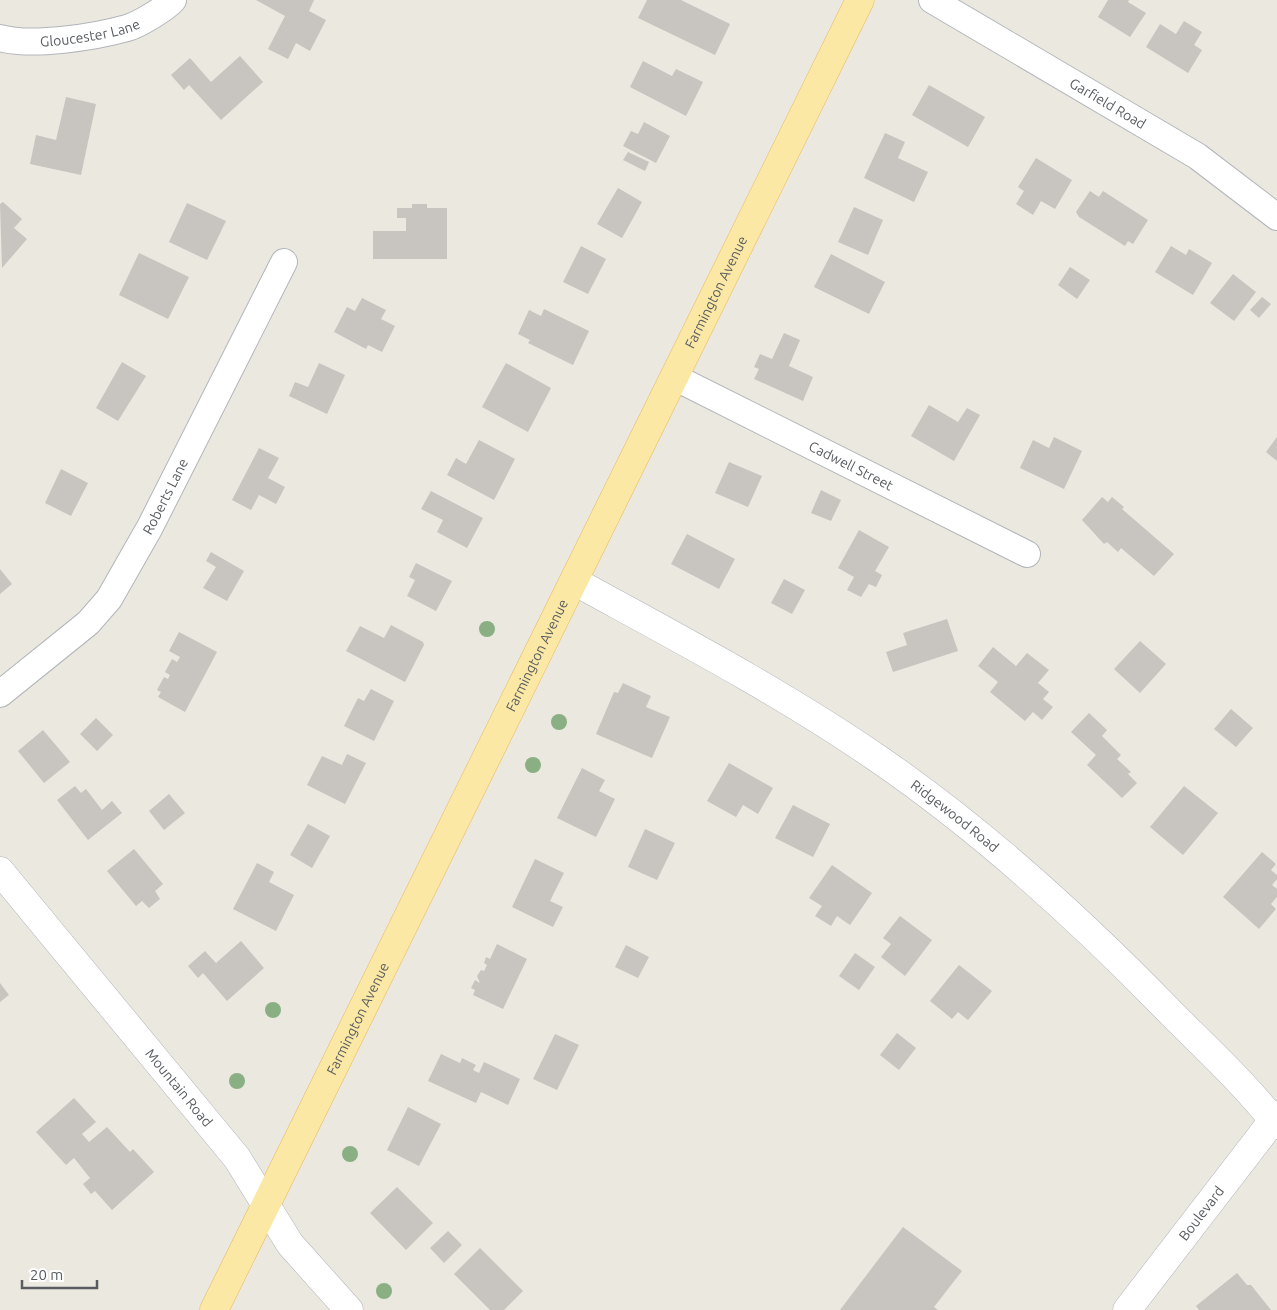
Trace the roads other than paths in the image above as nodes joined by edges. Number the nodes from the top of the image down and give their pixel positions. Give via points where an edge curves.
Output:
1 (173, 0) edge
2 (860, 0) edge
3 (932, 0) edge
4 (0, 38) edge
5 (1277, 217) edge
6 (284, 262) dead end
7 (674, 376) junction
8 (1027, 554) dead end
9 (574, 581) junction
10 (0, 694) edge
11 (0, 871) edge
12 (1276, 1120) edge
13 (266, 1207) junction
14 (214, 1310) edge
15 (350, 1310) edge
16 (1127, 1310) edge

1 - 4 street, Gloucester Lane via 128,28 48,41
2 - 7 main road, Farmington Avenue
3 - 5 street, Garfield Road via 1197,156
6 - 10 street, Roberts Lane via 150,527 109,599 88,623
7 - 8 street, Cadwell Street
7 - 9 main road, Farmington Avenue
9 - 12 main road, Ridgewood Road via 795,705 948,809 1082,923
9 - 13 main road, Farmington Avenue
11 - 13 main road, Mountain Road via 237,1158
12 - 16 main road, Boulevard
13 - 14 main road, Farmington Avenue
13 - 15 main road, Mountain Road via 290,1244

